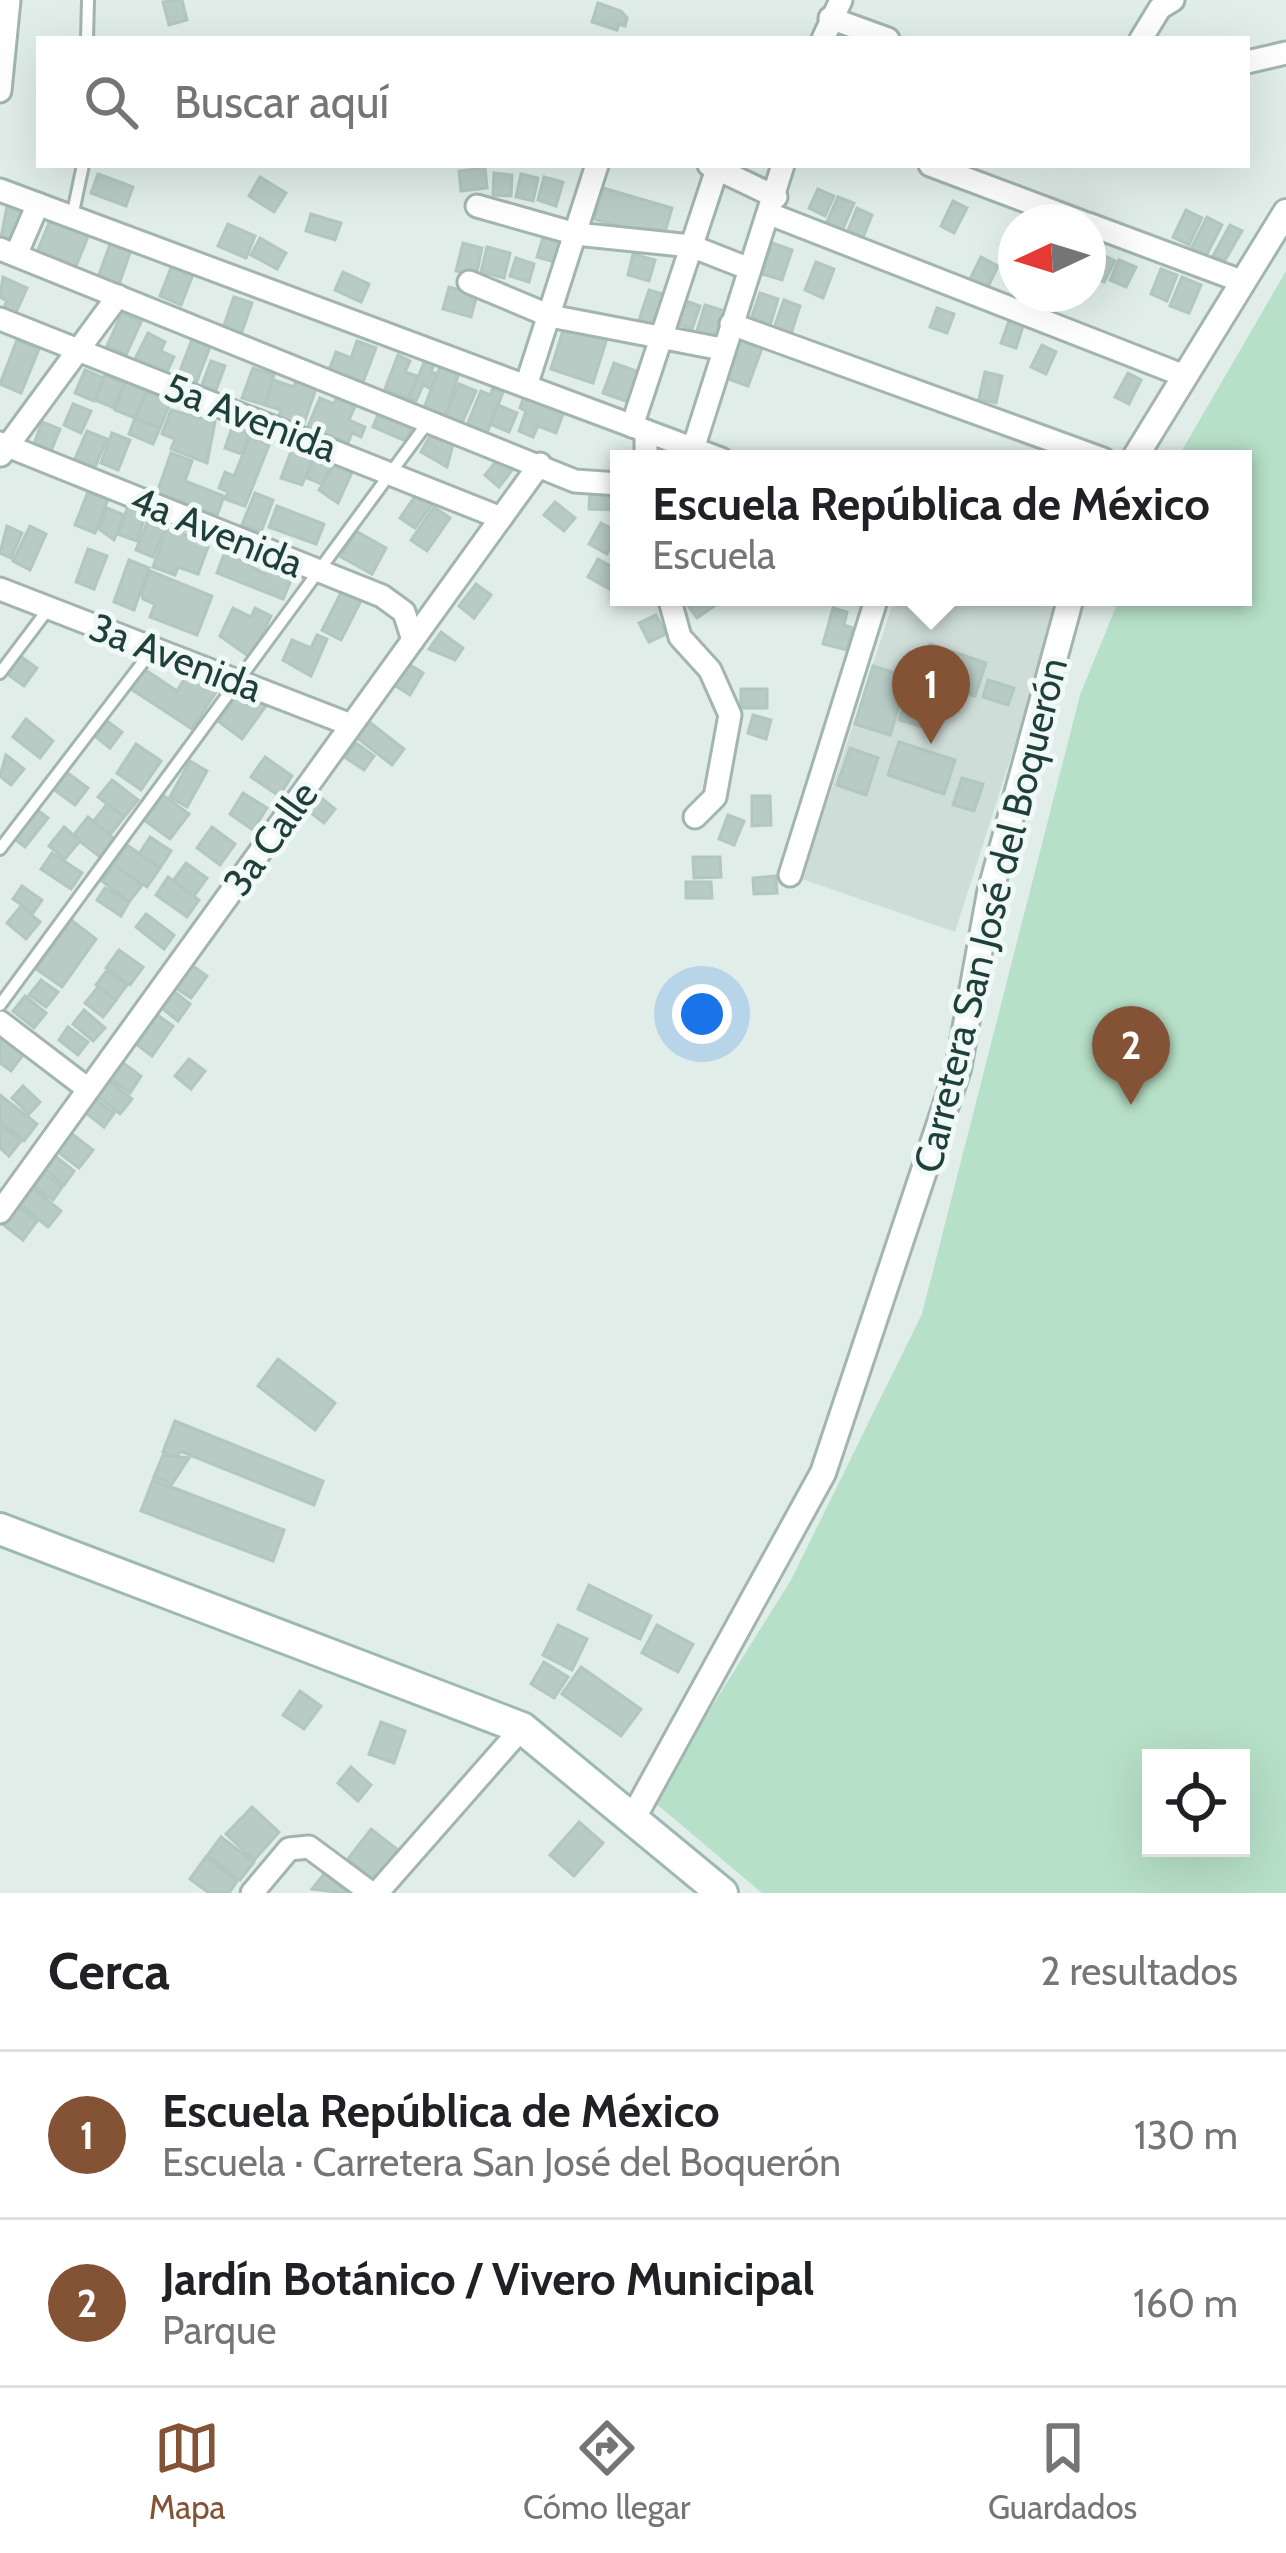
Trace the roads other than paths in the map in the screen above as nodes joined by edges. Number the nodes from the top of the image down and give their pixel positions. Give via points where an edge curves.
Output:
1 (10, 0) edge
2 (88, 0) edge
3 (1173, 0) edge
4 (831, 19) edge
5 (87, 36) edge
6 (879, 36) edge
7 (1143, 36) edge
8 (1286, 53) edge
9 (1250, 61) edge
10 (0, 91) edge
11 (82, 168) edge
12 (596, 168) edge
13 (713, 168) edge
14 (718, 168) edge
15 (782, 168) edge
16 (938, 168) edge
17 (0, 190) edge
18 (38, 204) junction
19 (1034, 204) edge
20 (773, 205) junction
21 (477, 206) dead end
22 (1286, 212) edge
23 (72, 217) junction
24 (1106, 231) edge
25 (576, 234) junction
26 (691, 247) junction
27 (8, 252) edge
28 (747, 268) junction
29 (1241, 281) junction
30 (469, 283) dead end
31 (118, 296) junction
32 (550, 316) junction
33 (0, 319) edge
34 (730, 324) junction
35 (660, 339) junction
36 (722, 349) junction
37 (78, 350) junction
38 (1182, 375) junction
39 (526, 386) junction
40 (428, 422) junction
41 (639, 429) junction
42 (693, 448) junction
43 (3, 449) edge
44 (644, 450) edge
45 (698, 450) edge
46 (1078, 450) edge
47 (1139, 450) edge
48 (540, 464) junction
49 (389, 470) junction
50 (610, 483) edge
51 (501, 518) junction
52 (318, 572) junction
53 (0, 589) edge
54 (671, 606) edge
55 (875, 606) edge
56 (1069, 606) edge
57 (49, 608) junction
58 (413, 640) junction
59 (153, 649) junction
60 (0, 674) edge
61 (238, 682) junction
62 (351, 725) junction
63 (695, 817) dead end
64 (0, 849) edge
65 (790, 874) dead end
66 (0, 1004) edge
67 (0, 1022) edge
68 (88, 1089) junction
69 (0, 1211) edge
70 (0, 1529) edge
71 (522, 1729) junction
72 (633, 1818) junction
73 (252, 1893) edge
74 (374, 1893) edge
75 (722, 1893) edge

1 - 10 street
2 - 5 lane
3 - 7 street
4 - 6 street
8 - 9 street
11 - 23 lane
12 - 25 street
13 - 26 street
14 - 20 street
15 - 20 street
16 - 19 street
17 - 18 street
18 - 23 street
18 - 27 street
20 - 28 street
20 - 38 street
21 - 25 street
22 - 29 street
23 - 39 street
24 - 29 street
25 - 26 street
25 - 32 street
26 - 28 street
26 - 35 street
27 - 31 street
28 - 34 street
29 - 38 street
30 - 32 street
31 - 37 street
31 - 40 street
32 - 35 street
32 - 39 street
33 - 37 street, 5a Avenida
34 - 36 street
34 - 46 street
35 - 36 street
35 - 41 street
36 - 42 street
37 - 43 street
37 - 49 street, 5a Avenida
38 - 47 street
39 - 41 street
40 - 48 street
40 - 49 lane
41 - 42 street
41 - 44 street
42 - 45 street
43 - 52 street, 4a Avenida
48 - 50 street via 575,481
48 - 51 street, 3a Calle
49 - 51 street, 5a Avenida
49 - 52 lane
51 - 58 street, 3a Calle
52 - 58 street, 4a Avenida via 393,604
52 - 61 lane
53 - 57 street, 3a Avenida
54 - 63 street via 680,637 710,670 730,715 715,797
55 - 65 street
56 - 72 street, Carretera San José del Boquerón via 990,893 958,1069 823,1473
57 - 59 street, 3a Avenida
57 - 60 lane
58 - 62 street, 3a Calle
59 - 61 street, 3a Avenida
59 - 64 lane
61 - 62 street, 3a Avenida
61 - 66 lane
62 - 68 street, 3a Calle
67 - 68 street
68 - 69 street, 3a Calle
70 - 71 main road
71 - 72 main road
71 - 74 street
72 - 75 main road
73 - 74 street via 289,1849 300,1847

